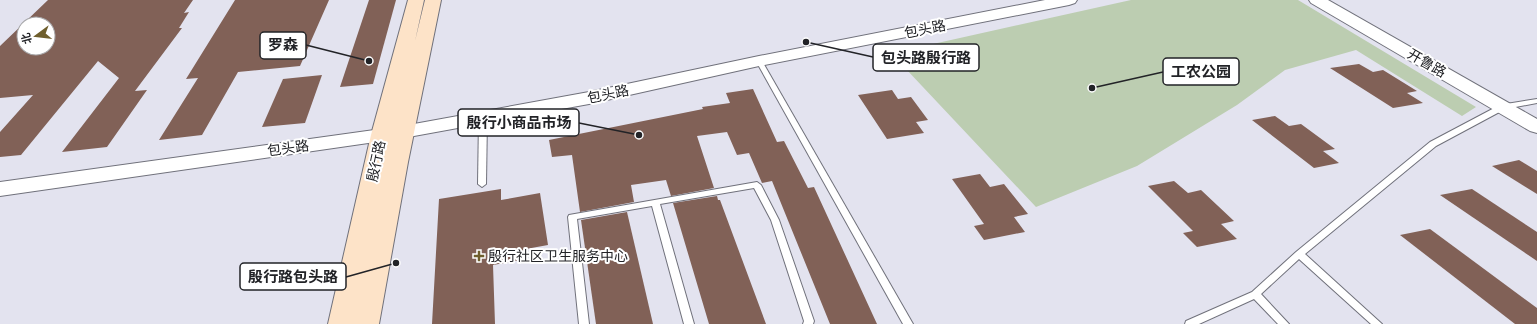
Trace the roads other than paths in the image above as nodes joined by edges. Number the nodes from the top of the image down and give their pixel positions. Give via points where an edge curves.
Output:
1 (416, 0) edge
2 (433, 0) edge
3 (1069, 0) edge
4 (1317, 0) edge
5 (759, 61) junction
6 (1537, 101) edge
7 (1503, 107) junction
8 (483, 118) junction
9 (1537, 127) edge
10 (392, 134) junction
11 (482, 184) dead end
12 (0, 189) edge
13 (655, 202) junction
14 (1299, 254) junction
15 (1255, 294) junction
16 (342, 324) edge
17 (365, 324) edge
18 (584, 324) edge
19 (689, 324) edge
20 (808, 324) edge
21 (908, 324) edge
22 (1190, 324) edge
23 (1284, 324) edge
24 (1377, 324) edge

1 - 10 main road, 殷行路
2 - 10 main road, 殷行路
3 - 5 street, 包头路
4 - 7 street, 开鲁路
5 - 8 street, 包头路
5 - 21 lane
6 - 7 lane
7 - 9 street, 开鲁路
7 - 14 lane via 1433,144
8 - 10 street, 包头路
8 - 11 lane
10 - 12 street, 包头路
10 - 16 main road, 殷行路
10 - 17 main road, 殷行路
13 - 18 lane via 572,217
13 - 19 lane
13 - 20 lane via 757,185 775,220
14 - 15 lane
14 - 24 lane
15 - 22 lane
15 - 23 lane

